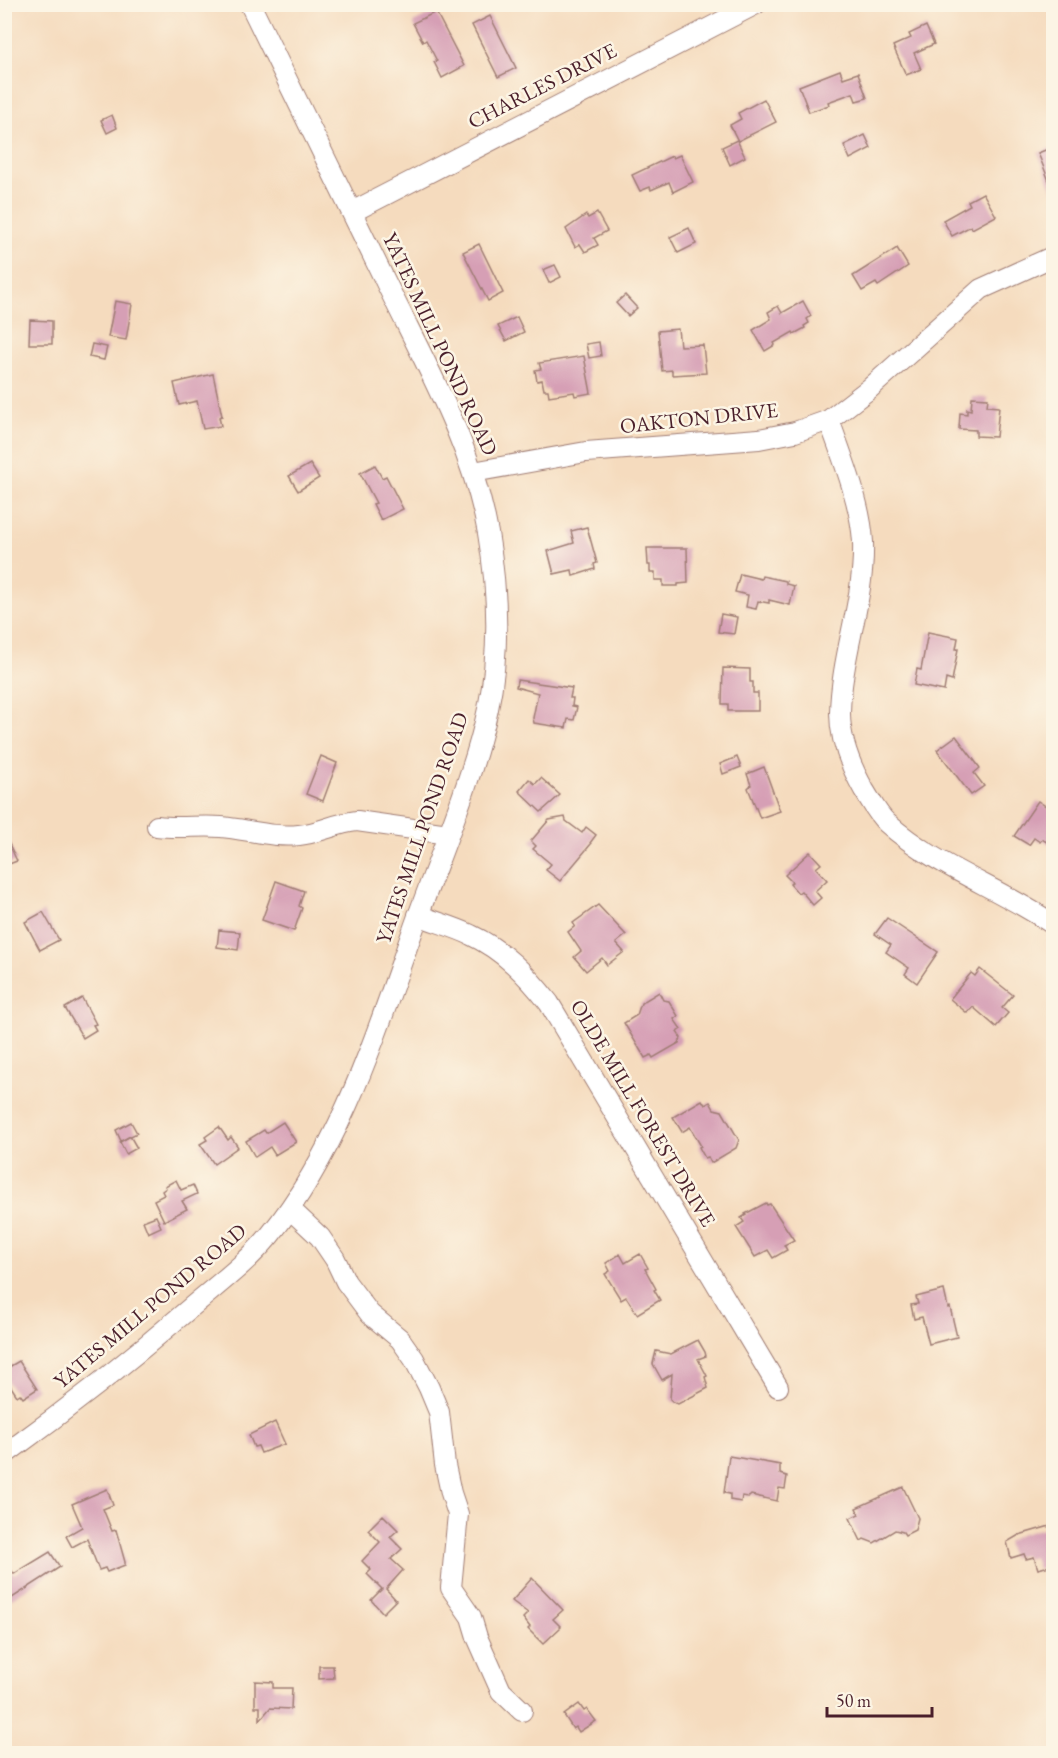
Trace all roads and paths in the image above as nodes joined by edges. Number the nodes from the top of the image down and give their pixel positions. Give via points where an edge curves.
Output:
1 (250, 4) edge
2 (756, 4) edge
3 (352, 212) junction
4 (1053, 256) edge
5 (829, 420) junction
6 (473, 472) junction
7 (157, 826) dead end
8 (448, 834) junction
9 (418, 915) junction
10 (1053, 925) edge
11 (290, 1209) junction
12 (778, 1387) dead end
13 (4, 1455) edge
14 (522, 1711) dead end

1 - 3 street, YATES MILL POND ROAD
2 - 3 street, CHARLES DRIVE
3 - 6 street, YATES MILL POND ROAD via 420,351
4 - 5 street, OAKTON DRIVE via 981,289
5 - 6 street, OAKTON DRIVE via 759,439 586,452
5 - 10 street via 846,467 862,539 861,590 843,679 840,715 845,746 856,776 885,821 918,849
6 - 8 street, YATES MILL POND ROAD via 496,592 494,671 477,751
7 - 8 street via 218,826 288,836 357,821
8 - 9 street, YATES MILL POND ROAD
9 - 11 street, YATES MILL POND ROAD via 347,1105 316,1170
9 - 12 street, OLDE MILL FOREST DRIVE via 471,934 491,946 549,1002
11 - 13 street, YATES MILL POND ROAD via 239,1267 82,1397
11 - 14 street via 320,1237 370,1314 400,1339 429,1388 439,1412 445,1465 458,1514 451,1588 471,1617 501,1691

